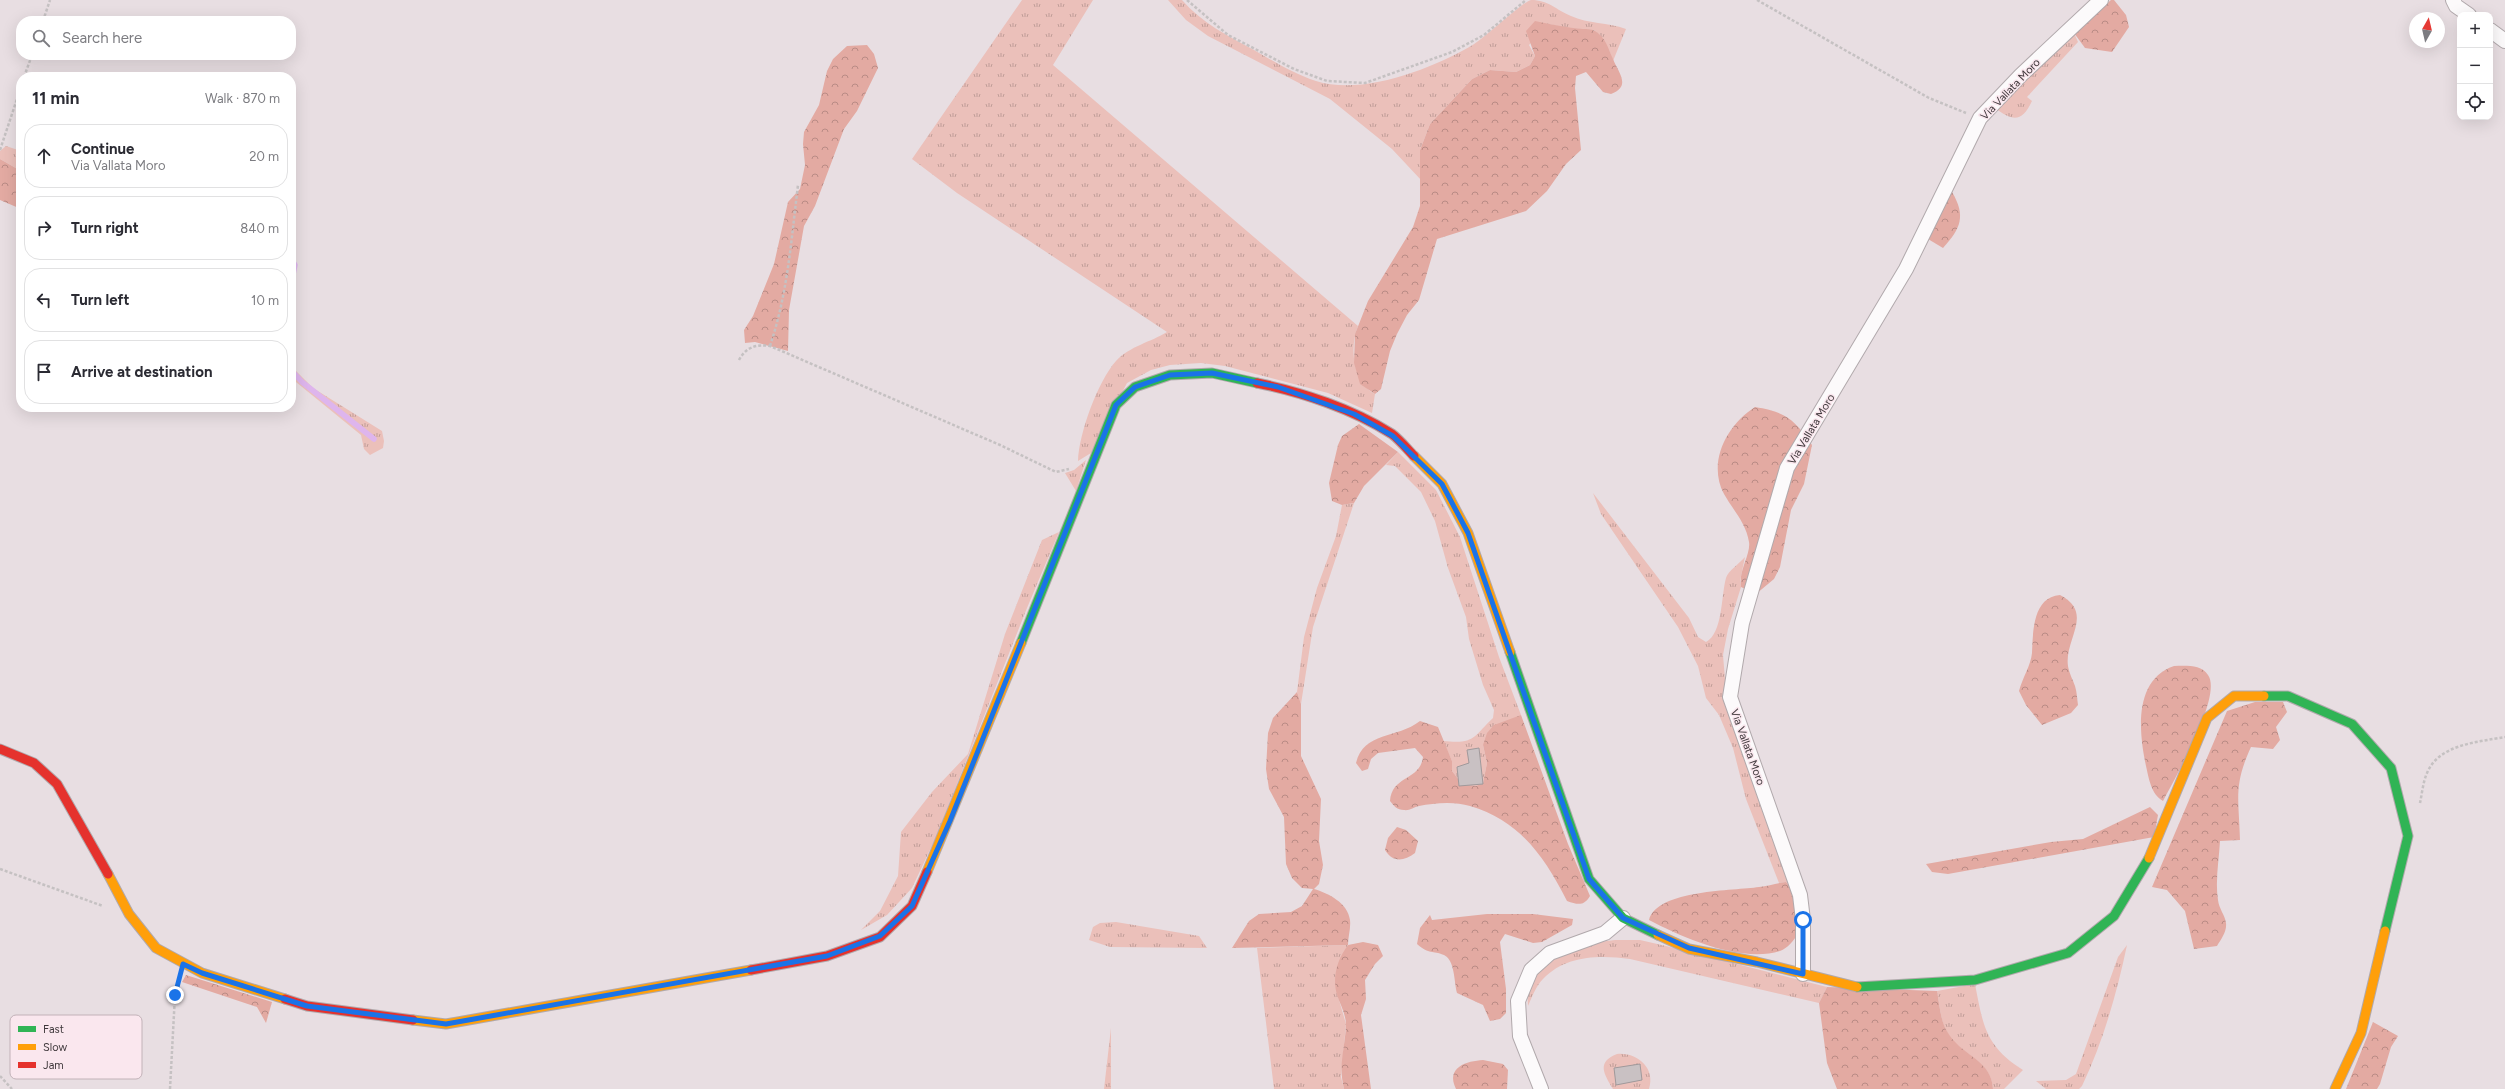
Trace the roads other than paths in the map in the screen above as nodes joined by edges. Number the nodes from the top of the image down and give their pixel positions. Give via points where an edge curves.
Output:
1 (2102, 0) edge
2 (2454, 0) edge
3 (2465, 12) edge
4 (2493, 32) edge
5 (2505, 41) edge
6 (0, 749) edge
7 (1623, 918) junction
8 (1803, 974) junction
9 (1541, 1089) edge
10 (2335, 1089) edge

1 - 8 street, Via Vallata Moro via 2021,75 1980,118 1906,269 1787,468 1742,623 1730,697 1800,895 1803,920
2 - 3 street via 2456,6
4 - 5 street
6 - 7 street via 34,763 57,784 129,914 156,948 202,973 307,1006 446,1024 827,956 880,936 912,906 950,821 1116,405 1135,387 1142,384 1170,375 1212,373 1278,387 1354,414 1393,436 1442,484 1468,533 1589,879
7 - 8 street via 1689,948
7 - 9 street via 1605,933 1550,953 1531,970 1518,1001 1520,1036
8 - 10 street via 1860,988 1975,980 2068,953 2114,916 2154,849 2207,718 2234,696 2288,696 2352,724 2392,768 2408,836 2361,1033

